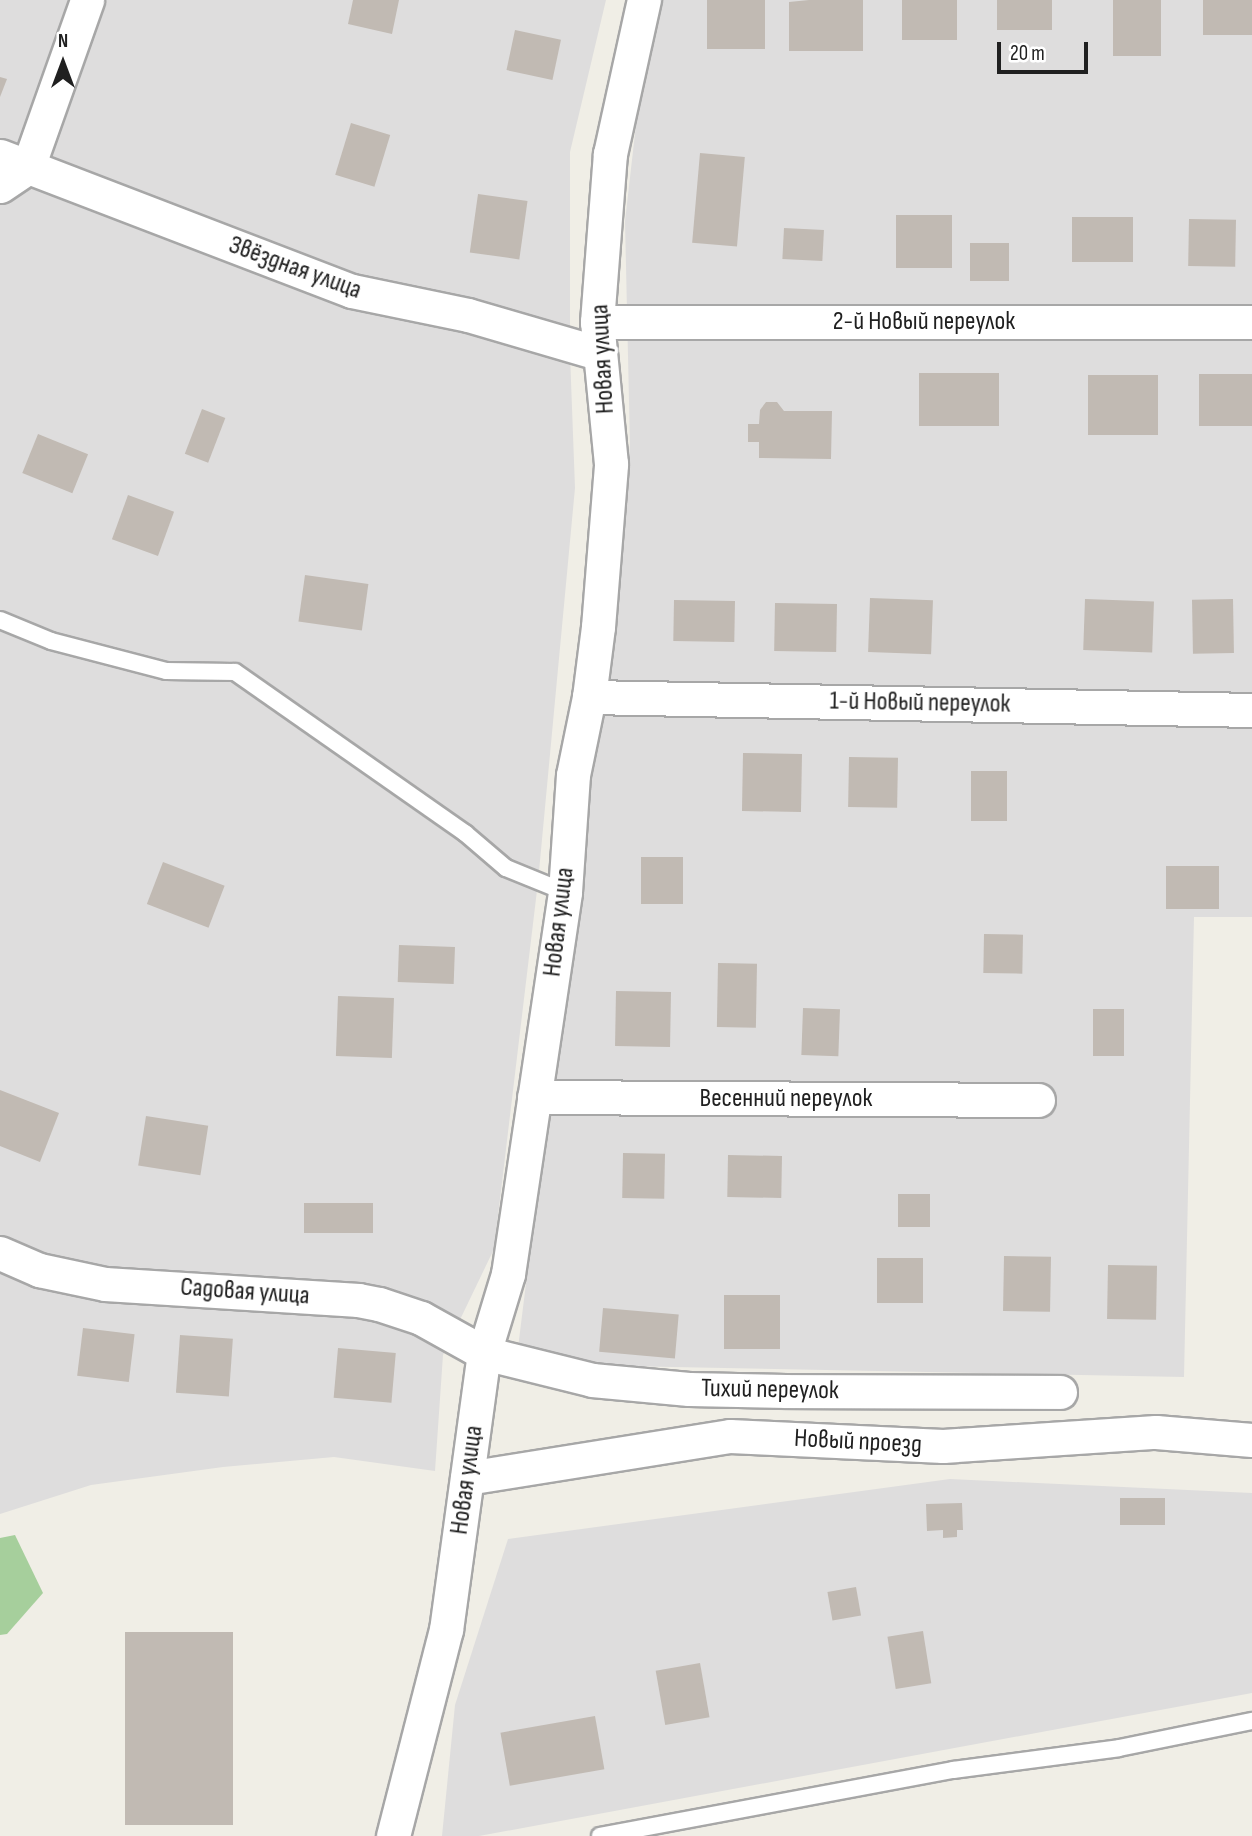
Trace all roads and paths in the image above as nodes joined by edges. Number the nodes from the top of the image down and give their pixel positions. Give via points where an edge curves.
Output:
1 (87, 0) edge
2 (644, 0) edge
3 (14, 161) edge
4 (0, 186) edge
5 (1252, 322) edge
6 (597, 338) junction
7 (0, 620) edge
8 (589, 697) junction
9 (1252, 710) edge
10 (565, 892) junction
11 (534, 1097) junction
12 (1038, 1100) dead end
13 (0, 1253) edge
14 (484, 1353) junction
15 (1060, 1392) dead end
16 (1252, 1440) edge
17 (467, 1478) junction
18 (1252, 1721) edge
19 (393, 1836) edge
20 (600, 1836) edge

1 - 3 street
2 - 6 street, Новая улица via 610,154
3 - 4 street
3 - 6 street, Звёздная улица via 352,291
5 - 6 street, 2-й Новый переулок
6 - 8 street, Новая улица via 611,464
7 - 10 lane via 51,641 166,671 235,672 465,833 506,868
8 - 9 street, 1-й Новый переулок
8 - 10 street, Новая улица via 573,775
10 - 11 street, Новая улица
11 - 12 street, Весенний переулок
11 - 14 street, Новая улица via 509,1275
13 - 14 street, Садовая улица via 39,1270 105,1284 379,1304 421,1318
14 - 15 street, Тихий переулок via 592,1380 689,1389
14 - 17 street, Новая улица
16 - 17 street, Новый проезд via 1156,1433 943,1446 730,1436
17 - 19 street, Новая улица via 446,1630
18 - 20 lane via 1119,1748 953,1770

